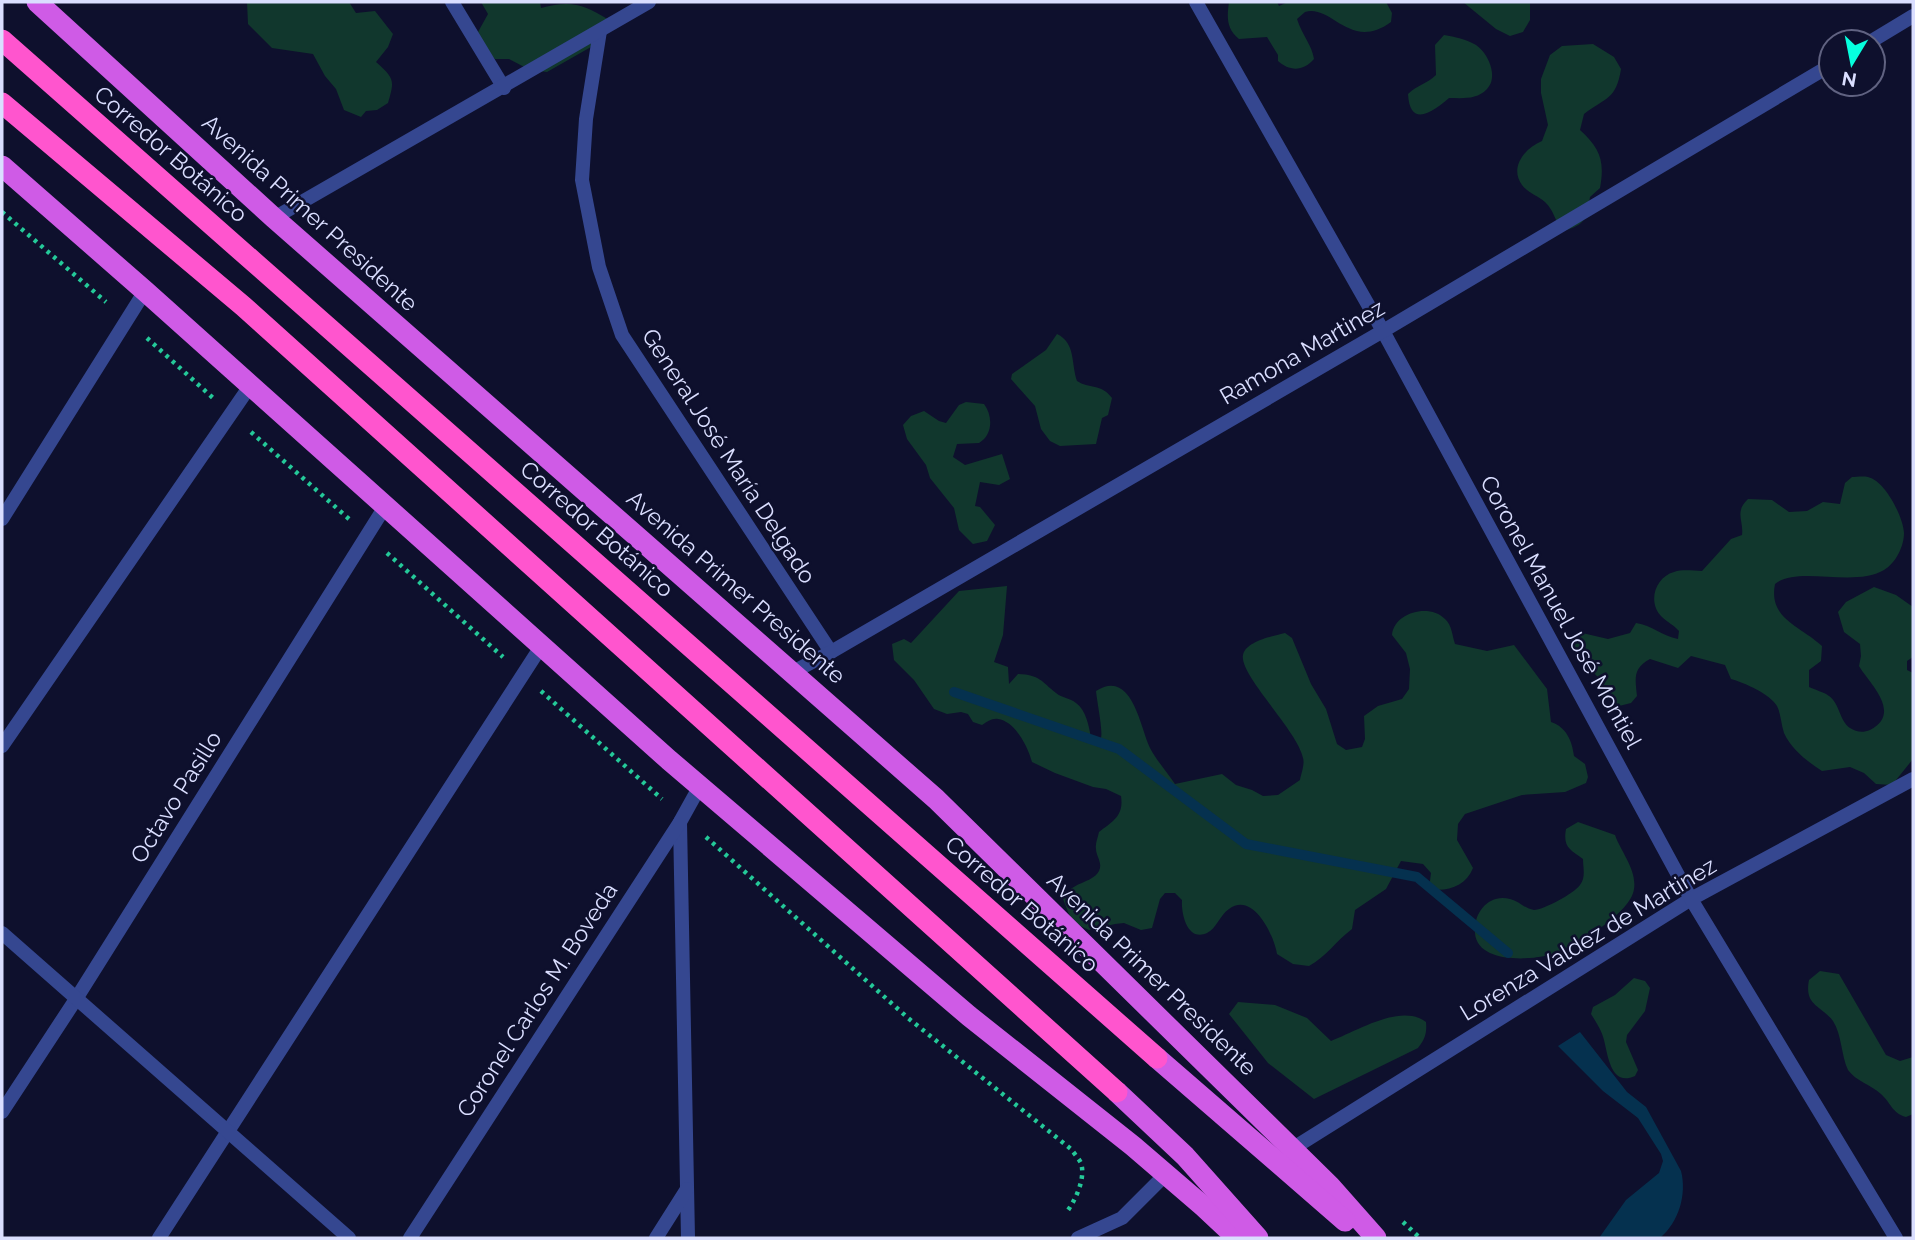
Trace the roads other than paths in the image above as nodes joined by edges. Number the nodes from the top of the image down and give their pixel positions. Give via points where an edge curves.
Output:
1 (37, 2) edge
2 (452, 2) edge
3 (649, 2) edge
4 (1196, 2) edge
5 (1913, 16) edge
6 (600, 31) junction
7 (1887, 32) edge
8 (2, 40) edge
9 (1817, 73) edge
10 (503, 88) junction
11 (2, 103) edge
12 (2, 166) edge
13 (274, 218) junction
14 (145, 290) junction
15 (1383, 331) junction
16 (250, 386) junction
17 (386, 505) junction
18 (2, 519) edge
19 (542, 645) junction
20 (831, 652) junction
21 (793, 672) junction
22 (2, 746) edge
23 (1913, 779) edge
24 (701, 786) junction
25 (682, 819) junction
26 (1691, 899) junction
27 (2, 933) edge
28 (76, 999) junction
29 (2, 1112) edge
30 (227, 1133) junction
31 (1292, 1149) junction
32 (1166, 1174) junction
33 (688, 1189) junction
34 (159, 1238) edge
35 (349, 1238) edge
36 (410, 1238) edge
37 (656, 1238) edge
38 (688, 1238) edge
39 (1078, 1238) edge
40 (1237, 1238) edge
41 (1258, 1238) edge
42 (1366, 1238) edge
43 (1376, 1238) edge
44 (1896, 1238) edge

1 - 13 highway, Avenida Primer Presidente
2 - 10 street
3 - 6 street
4 - 15 street, Coronel Manuel José Montiel
5 - 7 street
6 - 10 street
6 - 20 street, General José María Delgado via 582,180 599,267 622,335
8 - 42 highway, Corredor Botánico
9 - 15 street, Ramona Martinez
10 - 13 street
11 - 41 highway via 243,306 1117,1093 1185,1156
12 - 14 highway
13 - 21 highway, Avenida Primer Presidente
14 - 16 highway
14 - 18 street
15 - 20 street, Ramona Martinez
15 - 26 street, Coronel Manuel José Montiel
16 - 17 highway
16 - 22 street
17 - 19 highway
17 - 28 street, Octavo Pasillo
19 - 24 highway
19 - 30 street
20 - 21 street, Ramona Martinez
21 - 31 highway, Avenida Primer Presidente via 936,799
23 - 26 street, Lorenza Valdez de Martinez
24 - 25 street, Coronel Carlos M. Boveda
24 - 32 highway via 969,1016
25 - 33 street
25 - 36 street, Coronel Carlos M. Boveda
26 - 31 street, Lorenza Valdez de Martinez
26 - 44 street, Coronel Manuel José Montiel
27 - 28 street
28 - 29 street, Octavo Pasillo
28 - 30 street
30 - 34 street
30 - 35 street
31 - 43 highway, Avenida Primer Presidente
32 - 39 street via 1122,1218
32 - 40 highway
33 - 37 street
33 - 38 street

